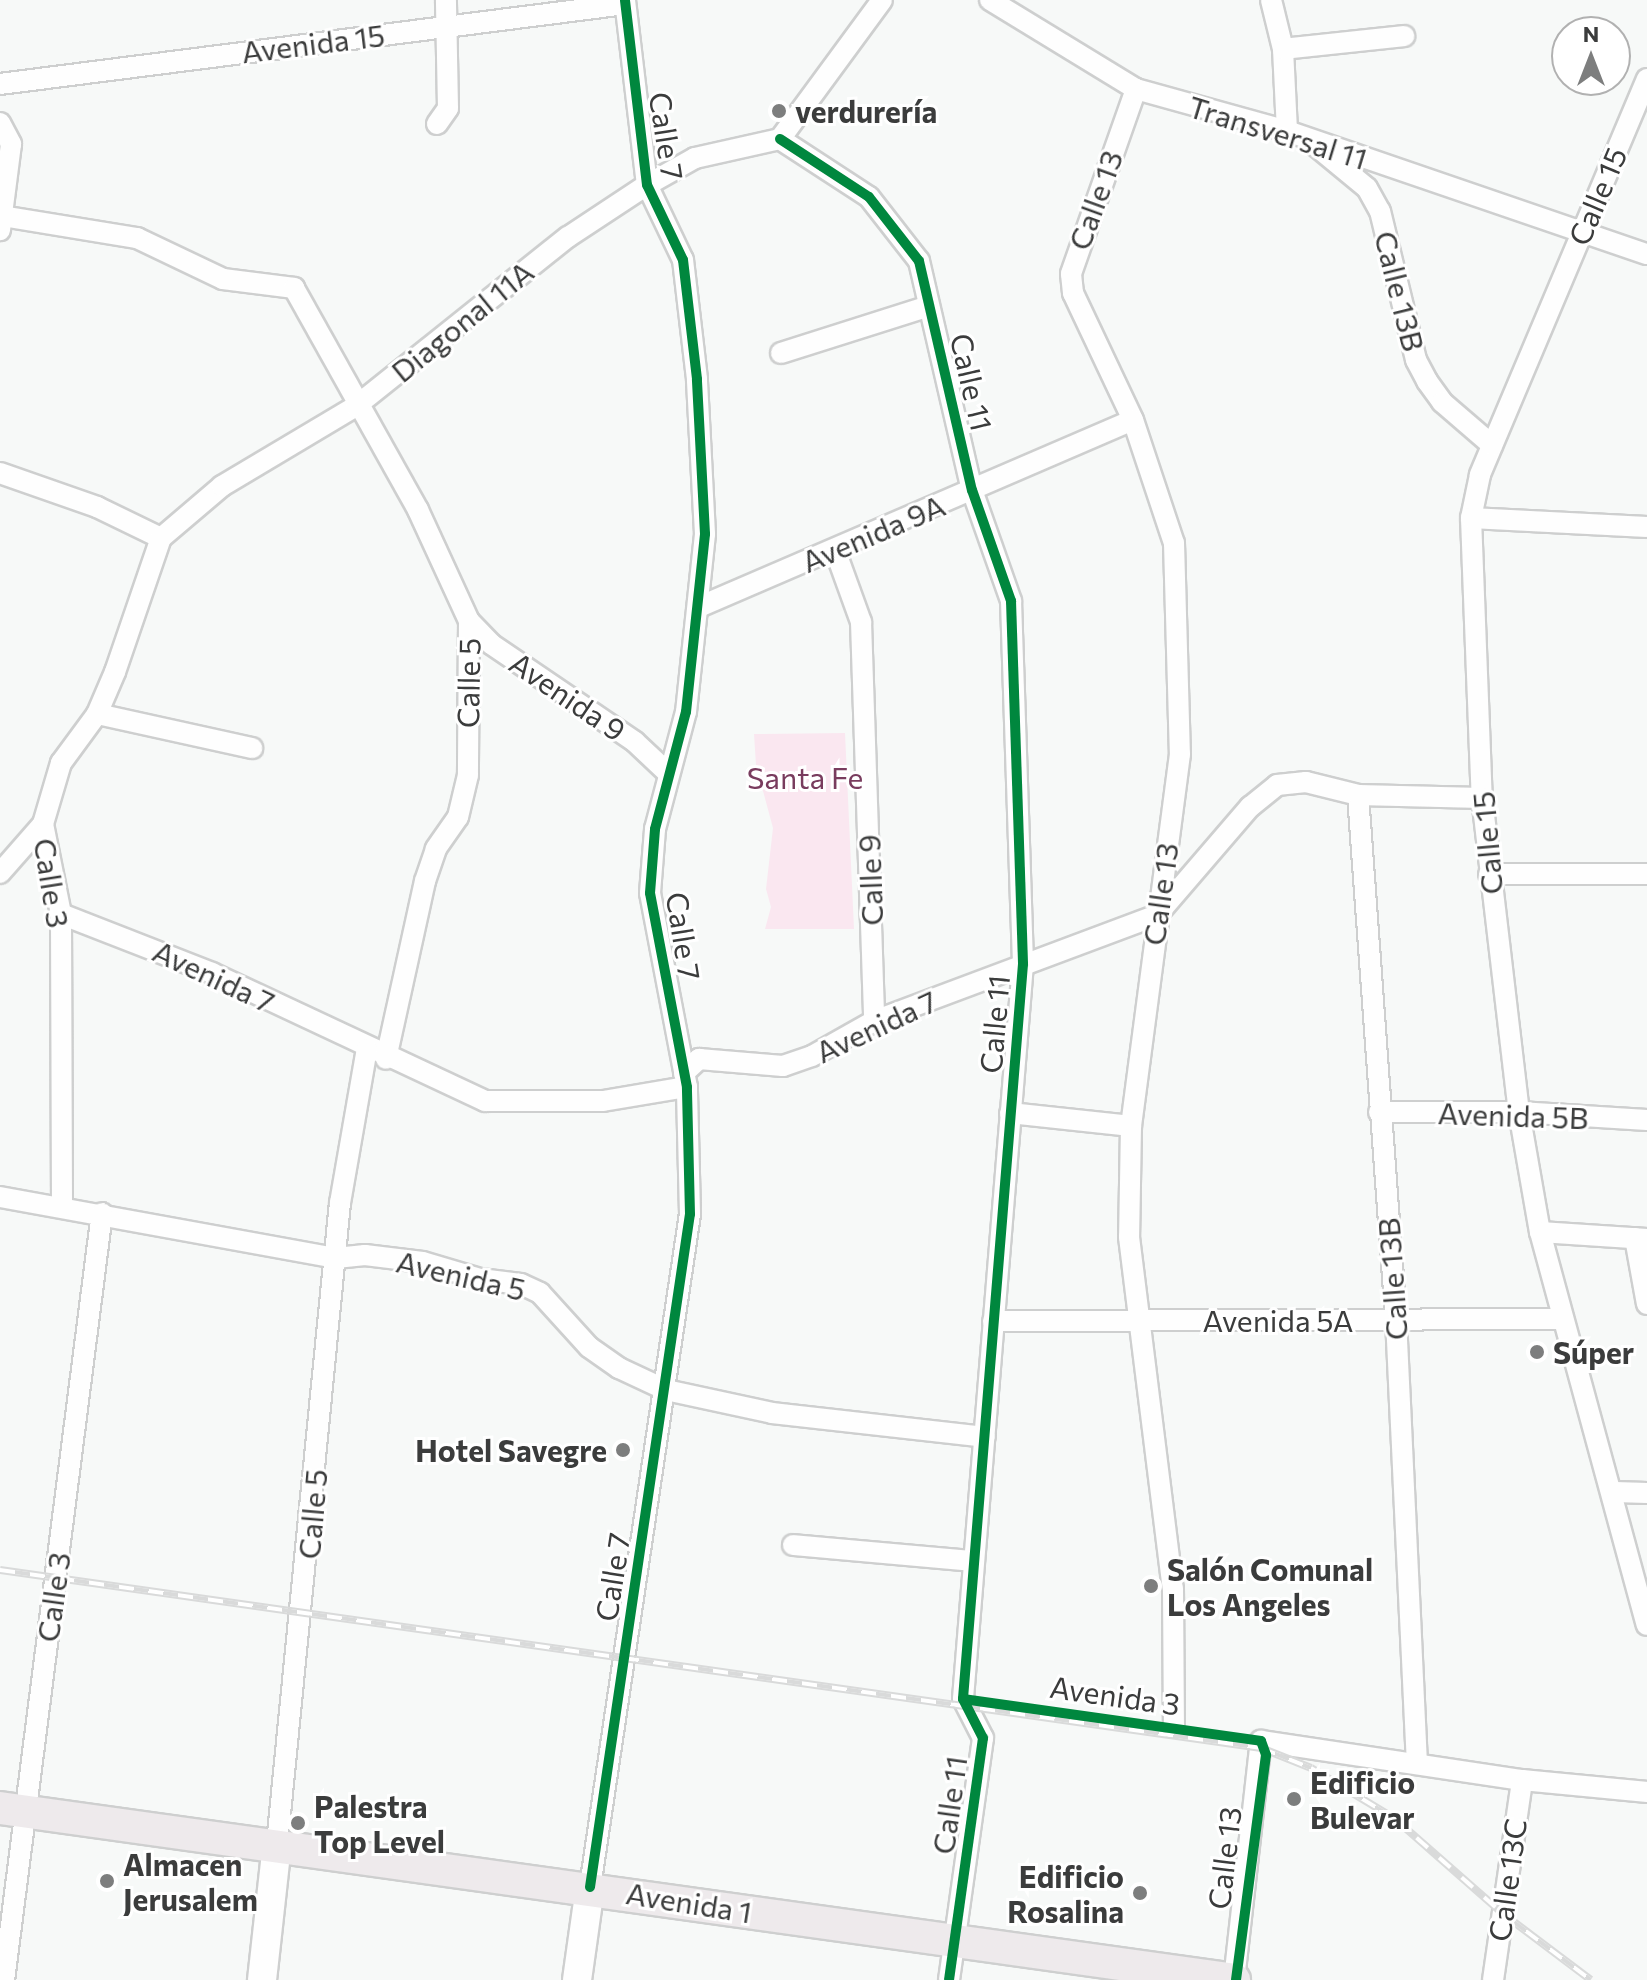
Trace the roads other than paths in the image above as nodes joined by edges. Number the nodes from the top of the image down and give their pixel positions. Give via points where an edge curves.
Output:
1 (446, 0) edge
2 (882, 0) edge
3 (990, 0) edge
4 (1271, 0) edge
5 (625, 2) edge
6 (445, 26) junction
7 (1404, 36) dead end
8 (1283, 49) junction
9 (1647, 79) edge
10 (0, 84) edge
11 (1136, 89) junction
12 (0, 123) edge
13 (437, 124) dead end
14 (1287, 131) junction
15 (1307, 138) junction
16 (780, 139) junction
17 (647, 185) junction
18 (1, 223) edge
19 (1581, 233) junction
20 (1647, 254) edge
21 (929, 306) junction
22 (781, 353) dead end
23 (356, 406) junction
24 (1133, 420) junction
25 (1492, 445) junction
26 (0, 473) edge
27 (972, 490) junction
28 (1471, 518) junction
29 (1647, 527) edge
30 (161, 538) junction
31 (835, 550) junction
32 (701, 606) junction
33 (469, 621) junction
34 (97, 714) junction
35 (252, 748) dead end
36 (667, 772) junction
37 (1358, 795) junction
38 (1482, 798) junction
39 (43, 824) junction
40 (0, 873) edge
41 (1489, 874) junction
42 (1647, 874) edge
43 (61, 914) junction
44 (1157, 915) junction
45 (1023, 964) junction
46 (874, 1021) junction
47 (367, 1049) junction
48 (386, 1059) junction
49 (686, 1080) junction
50 (1379, 1112) junction
51 (1519, 1112) junction
52 (1010, 1113) junction
53 (1647, 1120) edge
54 (1131, 1126) junction
55 (0, 1197) edge
56 (62, 1205) junction
57 (102, 1213) junction
58 (1540, 1232) junction
59 (1641, 1239) edge
60 (336, 1258) junction
61 (1647, 1304) edge
62 (1396, 1319) junction
63 (1563, 1319) junction
64 (993, 1321) junction
65 (1137, 1321) junction
66 (666, 1390) junction
67 (985, 1437) junction
68 (1615, 1492) junction
69 (1647, 1493) edge
70 (793, 1545) dead end
71 (972, 1561) junction
72 (1647, 1625) edge
73 (1174, 1727) dead end
74 (1417, 1764) junction
75 (1522, 1780) junction
76 (1647, 1792) edge
77 (12, 1810) edge
78 (277, 1844) junction
79 (590, 1887) junction
80 (954, 1942) junction
81 (4, 1980) edge
82 (262, 1980) edge
83 (577, 1980) edge
84 (949, 1980) edge
85 (1234, 1980) edge
86 (1493, 1980) edge

1 - 6 street
2 - 16 street
3 - 11 street, Transversal 11
4 - 8 street
5 - 6 street, Avenida 15
5 - 17 street, Calle 7
6 - 10 street, Avenida 15
6 - 13 street via 448,108
7 - 8 street
8 - 14 street
9 - 19 street, Calle 15
11 - 14 street, Transversal 11
11 - 24 street, Calle 13 via 1071,274 1073,293
12 - 18 street via 11,144
14 - 15 street, Transversal 11
15 - 19 street, Transversal 11
15 - 25 street, Calle 13B via 1367,188 1391,242 1416,360 1442,402
16 - 17 street, Diagonal 11A via 695,158
16 - 21 street, Calle 11 via 869,197 919,261
17 - 23 street, Diagonal 11A via 630,201 568,237
17 - 32 street, Calle 7 via 683,260 697,379 705,534
18 - 23 street, Calle 5 via 137,238 223,279 294,288
19 - 20 street, Transversal 11
19 - 25 street, Calle 15
21 - 22 street
21 - 27 street, Calle 11
23 - 30 street, Diagonal 11A via 222,486
23 - 33 street, Calle 5 via 418,510
24 - 27 street, Avenida 9A
24 - 44 street, Calle 13 via 1174,543 1180,754
25 - 28 street, Calle 15
26 - 30 street via 97,507
27 - 31 street, Avenida 9A
27 - 45 street, Calle 11 via 1011,601
28 - 29 street
28 - 38 street, Calle 15
30 - 34 street, Calle 3
31 - 32 street, Avenida 9A
31 - 46 street, Calle 9 via 861,622
32 - 36 street, Calle 7 via 686,712
33 - 36 street, Avenida 9 via 491,644 635,742
33 - 48 street, Calle 5 via 468,775 458,817 436,849 425,881
34 - 35 street
34 - 39 street, Calle 3 via 61,763
36 - 49 street, Calle 7 via 650,893
37 - 38 street, Avenida 7
37 - 44 street, Avenida 7 via 1306,782 1277,785 1250,807
37 - 50 street, Calle 13B
38 - 41 street, Calle 15
39 - 40 street
39 - 43 street, Calle 3
41 - 42 street
41 - 51 street, Calle 15
43 - 47 street, Avenida 7 via 212,973
43 - 56 street, Calle 3
44 - 45 street, Avenida 7
44 - 54 street, Calle 13
45 - 46 street, Avenida 7
45 - 52 street, Calle 11
46 - 49 street, Avenida 7 via 783,1066 699,1059
47 - 48 street, Avenida 7
47 - 60 street, Calle 5 via 353,1110
48 - 49 street, Avenida 7 via 485,1101 603,1101
49 - 66 street, Calle 7 via 690,1214
50 - 51 street, Avenida 5B
50 - 62 street, Calle 13B
51 - 53 street, Avenida 5B
51 - 58 street, Calle 15
52 - 54 street
52 - 64 street, Calle 11
54 - 65 street, Calle 13 via 1129,1237
55 - 56 street, Avenida 5
56 - 57 street, Avenida 5
57 - 60 street, Avenida 5
57 - 77 street, Calle 3
58 - 59 street
58 - 63 street, Calle 15
59 - 61 street
60 - 66 street, Avenida 5 via 365,1255 423,1262 480,1279 521,1284 540,1293 589,1347
60 - 78 street, Calle 5
62 - 63 street, Avenida 5A
62 - 65 street, Avenida 5A
62 - 74 street, Calle 13B
63 - 68 street, Calle 15
64 - 65 street, Avenida 5A
64 - 67 street, Calle 11
65 - 73 street, Calle 13 via 1173,1589 1178,1670
66 - 67 street, Avenida 5 via 772,1413
66 - 79 street, Calle 7
67 - 71 street, Calle 11
68 - 69 street
68 - 72 street, Calle 15
70 - 71 street
71 - 80 street, Calle 11 via 963,1699 983,1738
74 - 75 street
74 - 85 street, Calle 13 via 1261,1741
75 - 76 street
75 - 86 street, Calle 13C
77 - 78 main road, Avenida 1
77 - 81 street, Calle 3
78 - 79 main road, Avenida 1
78 - 82 main road, Calle 5
79 - 80 main road, Avenida 1
79 - 83 main road, Calle 7
80 - 84 street, Calle 11
80 - 85 main road, Avenida 1

